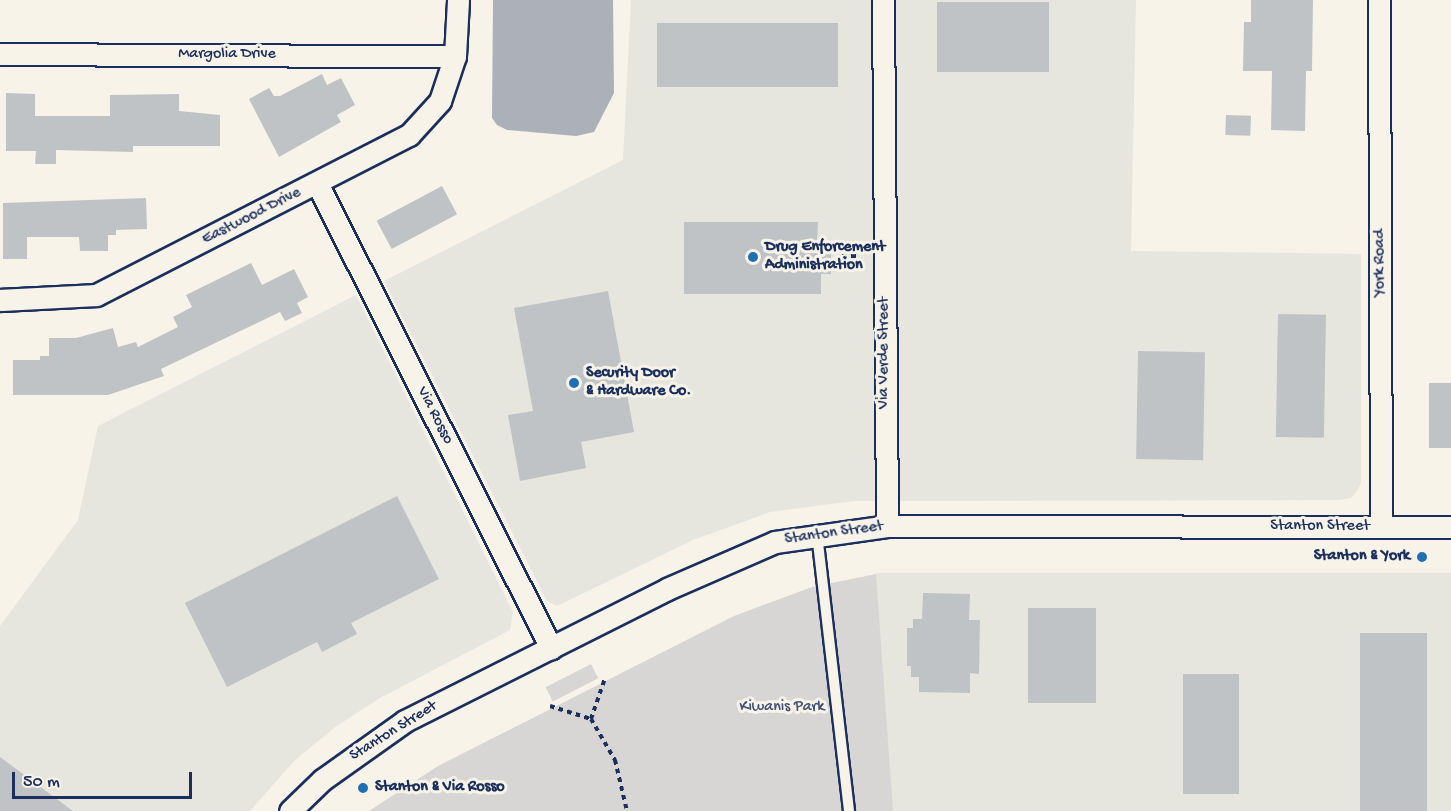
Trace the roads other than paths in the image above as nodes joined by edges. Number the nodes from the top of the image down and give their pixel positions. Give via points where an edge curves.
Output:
1 (458, 0) edge
2 (883, 0) edge
3 (1379, 0) edge
4 (0, 54) edge
5 (455, 56) junction
6 (316, 183) junction
7 (0, 300) edge
8 (887, 526) junction
9 (1381, 527) junction
10 (1451, 527) edge
11 (817, 533) junction
12 (551, 648) junction
13 (290, 811) edge
14 (849, 811) edge

1 - 5 street, Eastwood Drive
2 - 8 street, Via Verde Street
3 - 9 street, York Road
4 - 5 street, Margolia Drive
5 - 6 street, Eastwood Drive via 440,101 421,125
6 - 7 street, Eastwood Drive via 96,295
6 - 12 street, Via Rosso
8 - 9 street, Stanton Street
8 - 11 street, Stanton Street
9 - 10 street, Stanton Street
11 - 12 street, Stanton Street via 775,542 716,566
11 - 14 lane
12 - 13 street, Stanton Street via 405,721 322,780

